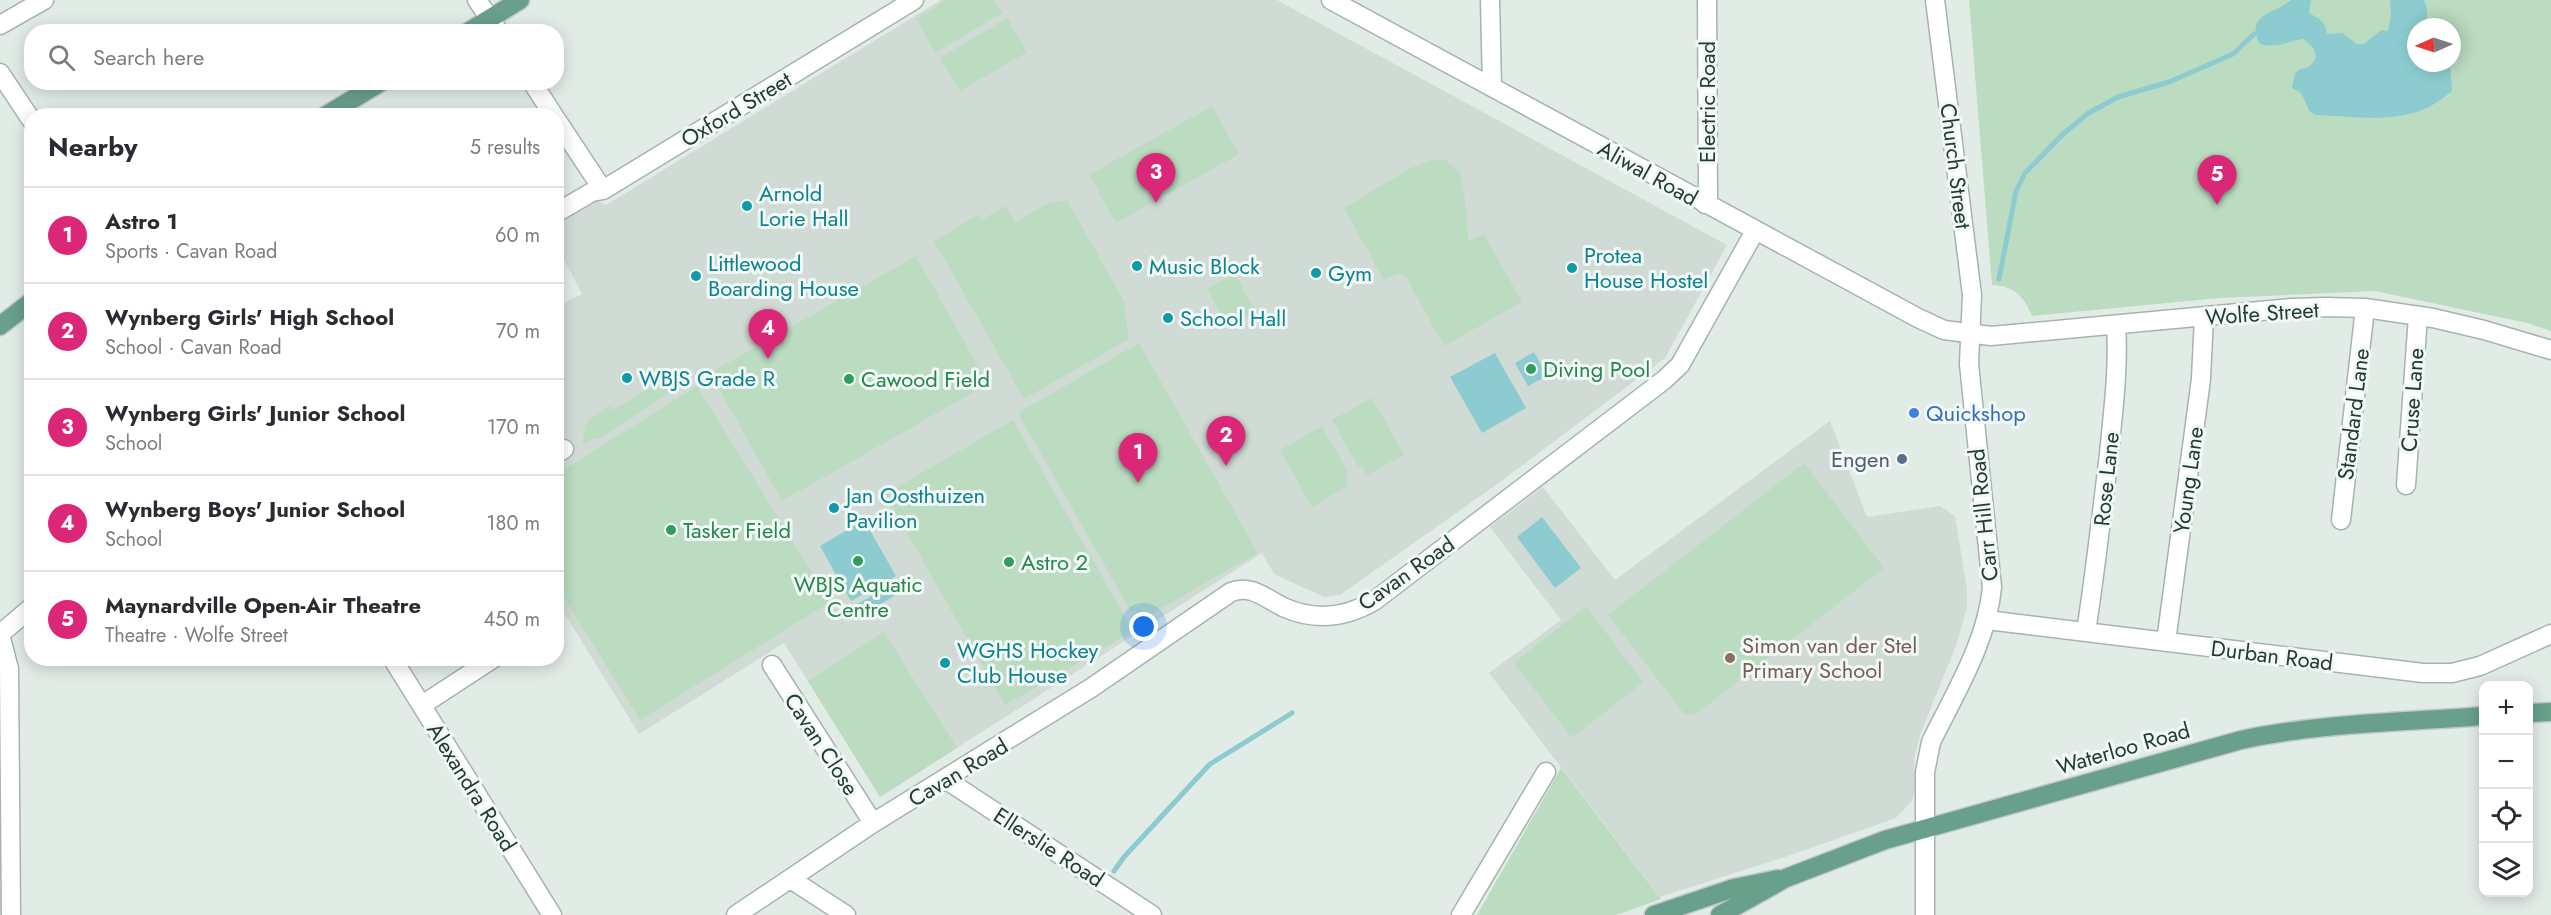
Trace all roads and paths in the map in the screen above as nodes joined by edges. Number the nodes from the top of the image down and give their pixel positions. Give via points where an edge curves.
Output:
1 (44, 0) edge
2 (477, 0) edge
3 (520, 0) edge
4 (914, 0) edge
5 (1331, 0) edge
6 (1490, 0) edge
7 (1707, 0) edge
8 (1935, 0) edge
9 (493, 24) edge
10 (495, 24) edge
11 (0, 25) edge
12 (0, 74) edge
13 (1492, 87) junction
14 (368, 90) edge
15 (537, 90) edge
16 (338, 108) edge
17 (549, 108) edge
18 (24, 109) edge
19 (564, 131) edge
20 (603, 189) junction
21 (1705, 204) junction
22 (564, 208) edge
23 (1755, 231) junction
24 (24, 307) edge
25 (2365, 308) junction
26 (2418, 316) junction
27 (2204, 317) junction
28 (2116, 325) junction
29 (0, 326) edge
30 (1970, 333) junction
31 (2551, 350) edge
32 (2406, 485) dead end
33 (2341, 520) dead end
34 (24, 614) edge
35 (1987, 620) junction
36 (2085, 632) junction
37 (0, 634) edge
38 (2551, 634) edge
39 (2166, 642) junction
40 (772, 665) dead end
41 (397, 666) edge
42 (482, 666) edge
43 (422, 705) junction
44 (2551, 712) edge
45 (2533, 714) edge
46 (2479, 717) edge
47 (1546, 772) dead end
48 (945, 779) junction
49 (873, 823) junction
50 (1925, 828) junction
51 (1786, 878) junction
52 (792, 879) junction
53 (11, 915) edge
54 (552, 915) edge
55 (736, 915) edge
56 (846, 915) edge
57 (1152, 915) edge
58 (1461, 915) edge
59 (1654, 915) edge
60 (1720, 915) edge
61 (1924, 915) edge

1 - 11 street
2 - 9 street
3 - 10 main road
4 - 20 street, Oxford Street
5 - 13 street, Aliwal Road
6 - 13 street
7 - 21 street, Electric Road
8 - 30 street, Church Street via 1970,283
12 - 18 street
13 - 21 street, Aliwal Road
14 - 16 main road
15 - 17 street
19 - 20 street
20 - 22 street, Oxford Street
21 - 23 street, Aliwal Road
23 - 30 street, Aliwal Road via 1944,330
23 - 48 street, Cavan Road via 1680,365 1374,601 1350,612 1324,616 1297,612 1251,589 1238,589 1091,688
24 - 29 main road
25 - 26 street, Wolfe Street
25 - 27 street, Wolfe Street via 2292,308
25 - 33 street, Standard Lane
26 - 31 street, Wolfe Street
26 - 32 street, Cruse Lane
27 - 28 street, Wolfe Street
27 - 39 street, Young Lane via 2201,379
28 - 30 street, Wolfe Street via 1991,336
28 - 36 street, Rose Lane via 2118,357 2113,410 2098,557
30 - 35 street, Carr Hill Road via 1974,430 1991,570
34 - 37 street
35 - 36 street, Durban Road
35 - 50 street, Carr Hill Road via 1930,742 1925,772
36 - 39 street, Durban Road
37 - 53 street via 9,669
38 - 39 street, Durban Road via 2480,666 2452,673 2423,673
40 - 49 street, Cavan Close
41 - 43 street, Alexandra Road
42 - 43 street
43 - 54 street, Alexandra Road
44 - 45 main road
46 - 50 main road, Waterloo Road via 2278,732
47 - 58 street
48 - 49 street, Cavan Road
48 - 57 street, Ellerslie Road
49 - 52 street, Cavan Road
50 - 51 main road, Waterloo Road
50 - 61 street, Carr Hill Road
51 - 59 main road, Waterloo Road via 1734,888
51 - 60 main road, Waterloo Road
52 - 55 street, Cavan Road
52 - 56 street

